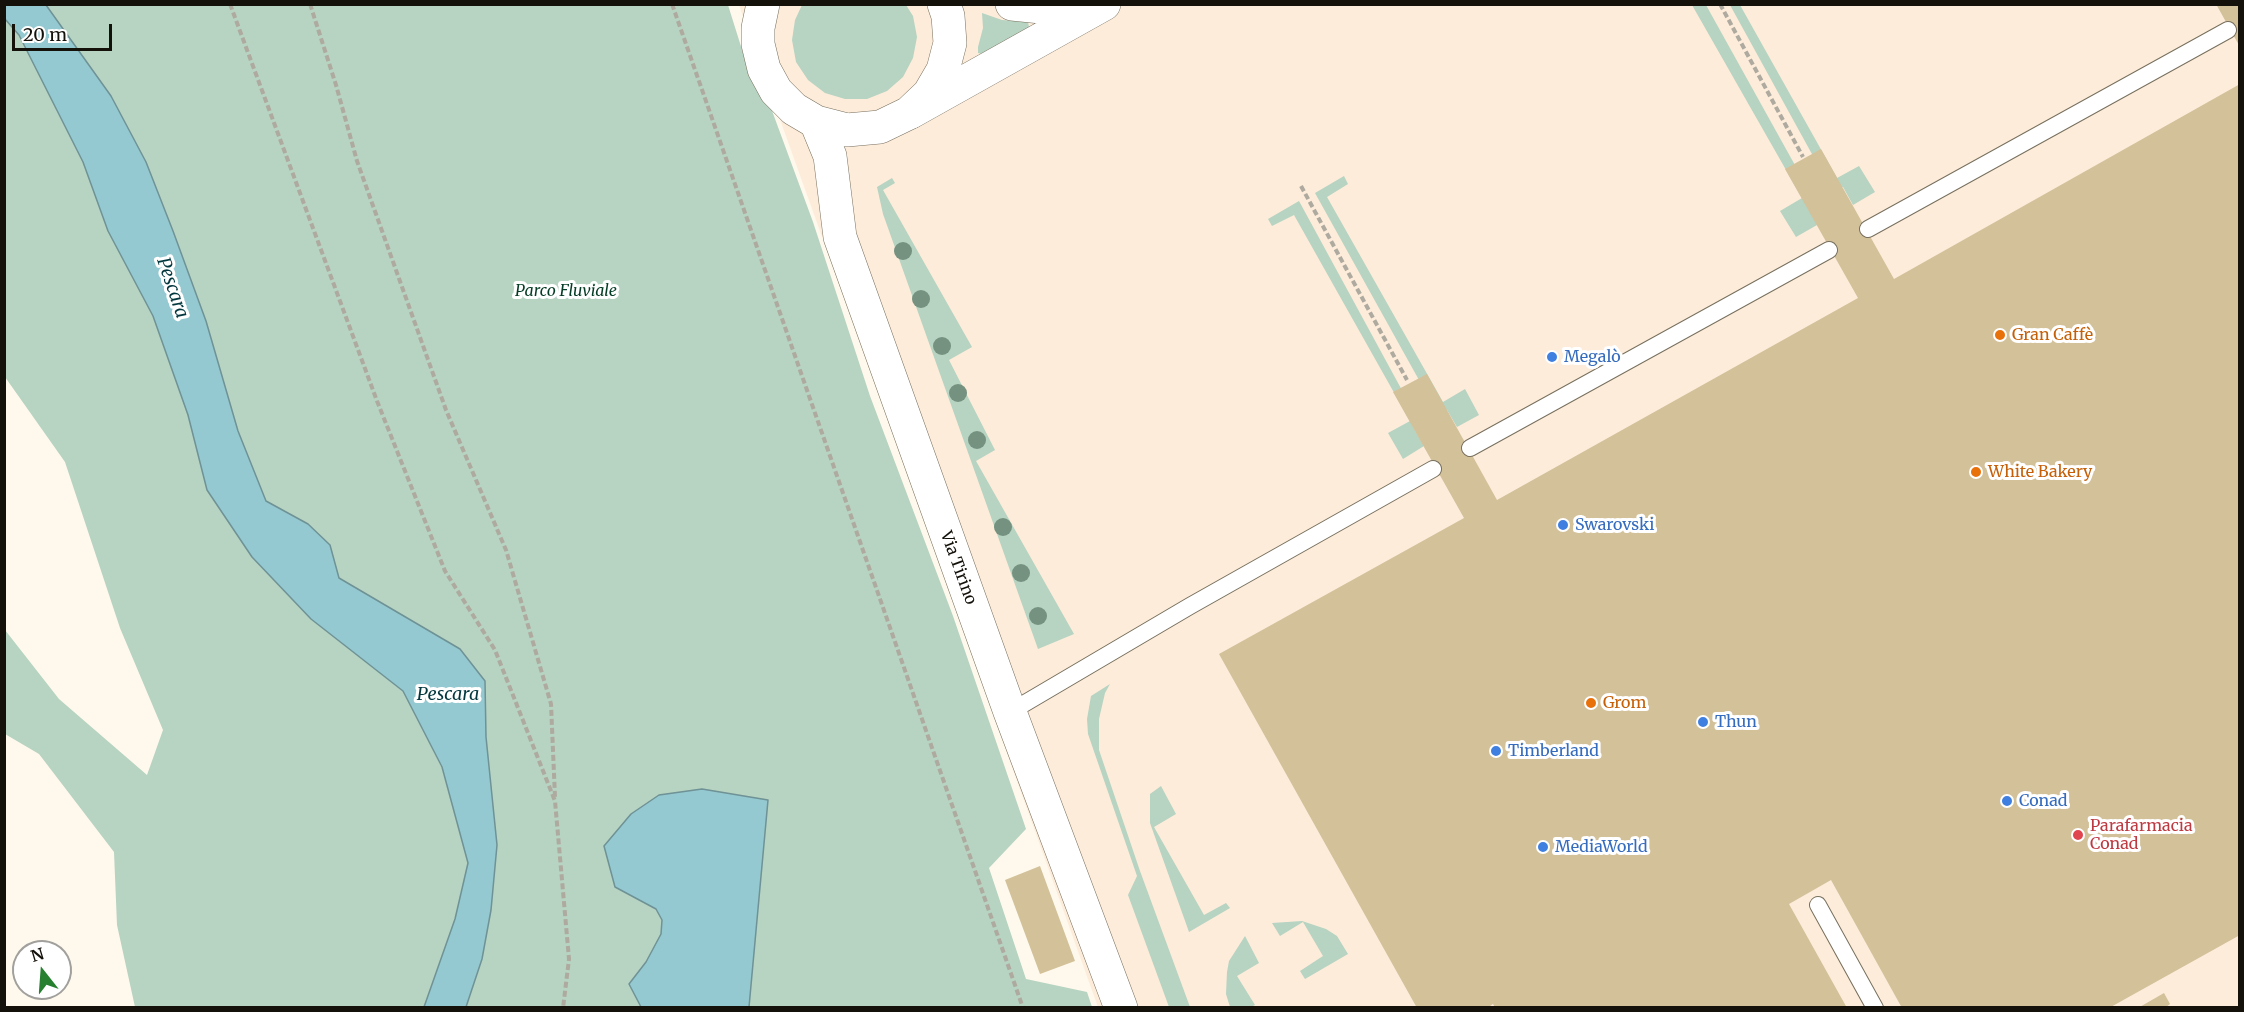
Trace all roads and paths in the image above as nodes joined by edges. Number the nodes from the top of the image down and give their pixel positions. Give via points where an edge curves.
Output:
1 (230, 4) edge
2 (310, 4) edge
3 (672, 4) edge
4 (756, 4) edge
5 (763, 4) edge
6 (944, 4) edge
7 (1012, 4) edge
8 (1087, 4) edge
9 (1104, 4) edge
10 (1720, 4) edge
11 (2228, 30) dead end
12 (759, 44) junction
13 (909, 113) junction
14 (816, 122) junction
15 (1803, 157) dead end
16 (1301, 186) dead end
17 (1868, 229) dead end
18 (1829, 250) dead end
19 (1407, 380) dead end
20 (1470, 448) dead end
21 (1433, 469) dead end
22 (1010, 712) junction
23 (555, 801) junction
24 (1818, 905) dead end
25 (563, 1008) edge
26 (1023, 1008) edge
27 (1120, 1008) edge
28 (1875, 1008) edge

1 - 23 path via 377,401 445,571 495,650
2 - 23 path via 357,160 446,410 506,550 551,705
3 - 26 path
4 - 12 street
5 - 12 street
6 - 13 street via 950,43 943,70 929,94
7 - 8 street via 1061,9
9 - 13 street
10 - 15 path
11 - 17 lane
12 - 14 street via 764,69 776,91 794,109
13 - 14 street via 880,127 847,130
14 - 22 street, Via Tirino via 830,156 840,237
16 - 19 path
18 - 20 lane
21 - 22 lane via 1160,622
22 - 27 street, Via Tirino
23 - 25 path via 569,958
24 - 28 lane

